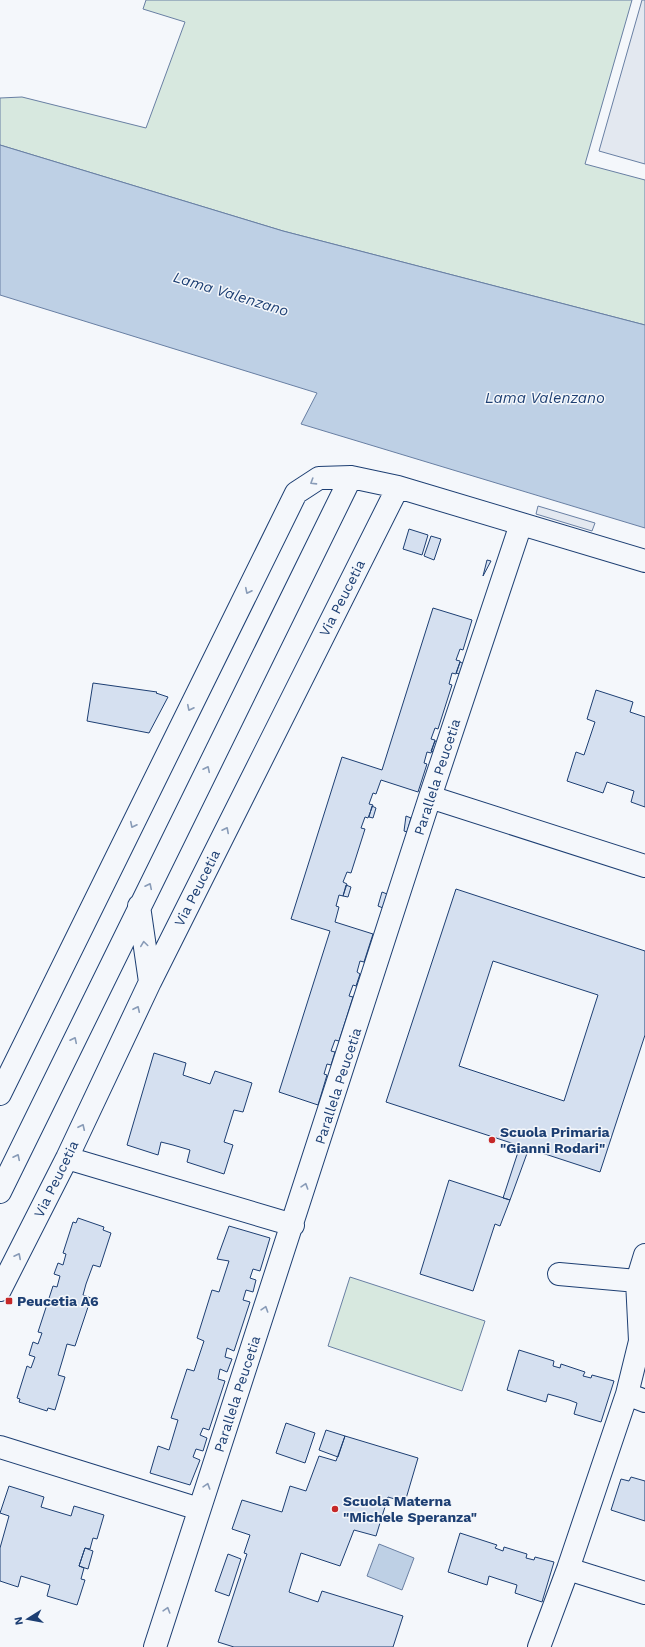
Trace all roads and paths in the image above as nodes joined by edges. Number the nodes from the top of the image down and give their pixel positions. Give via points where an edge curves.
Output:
1 (351, 477) junction
2 (398, 487) junction
3 (521, 524) junction
4 (645, 561) edge
5 (430, 797) junction
6 (645, 866) edge
7 (139, 906) junction
8 (150, 982) junction
9 (0, 1094) edge
10 (67, 1158) junction
11 (0, 1192) edge
12 (293, 1225) junction
13 (645, 1255) edge
14 (559, 1274) dead end
15 (641, 1282) edge
16 (0, 1290) edge
17 (636, 1397) edge
18 (0, 1447) edge
19 (199, 1509) junction
20 (568, 1569) junction
21 (645, 1593) edge
22 (155, 1647) edge
23 (539, 1647) edge

1 - 2 street
7 -> 1 street
1 -> 9 street via 319,478 296,493
2 - 3 street
8 -> 2 street, Via Peucetia
3 - 4 street
3 - 5 street, Parallela Peucetia
5 - 6 street
12 -> 5 street, Parallela Peucetia
8 -> 7 street
11 -> 7 street
10 -> 8 street, Via Peucetia
10 - 12 street
16 -> 10 street, Via Peucetia
19 -> 12 street, Parallela Peucetia
13 - 15 street
14 - 15 street
15 - 17 street
17 - 20 street
18 - 19 street
22 -> 19 street, Parallela Peucetia
20 - 21 street
20 - 23 street

